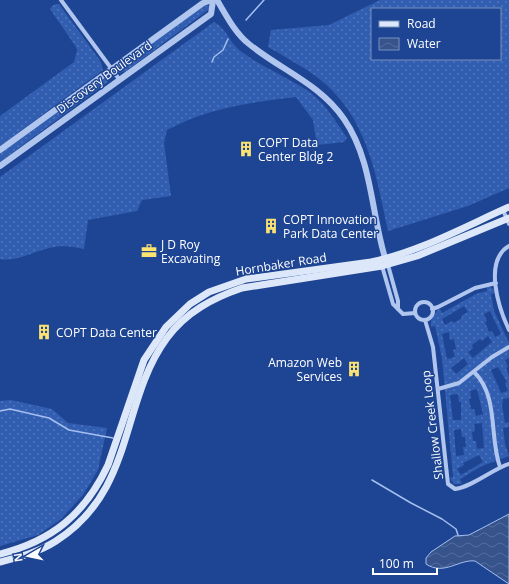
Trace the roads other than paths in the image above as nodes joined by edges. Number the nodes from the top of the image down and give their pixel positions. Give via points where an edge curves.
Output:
1 (61, 0) edge
2 (214, 0) edge
3 (111, 69) junction
4 (119, 80) junction
5 (0, 150) edge
6 (0, 166) edge
7 (507, 208) edge
8 (508, 220) edge
9 (509, 246) edge
10 (384, 262) junction
11 (496, 283) junction
12 (432, 309) junction
13 (416, 313) junction
14 (425, 320) junction
15 (509, 330) edge
16 (509, 347) edge
17 (474, 372) junction
18 (438, 389) junction
19 (130, 398) junction
20 (138, 401) junction
21 (509, 464) edge
22 (500, 467) junction
23 (0, 554) edge
24 (0, 562) edge

1 - 3 street
2 - 3 street, Discovery Boulevard via 203,3
2 - 4 street, Discovery Boulevard via 211,14
2 - 10 street via 245,40 312,86 328,99 344,118 361,153
3 - 4 street
3 - 5 street, Discovery Boulevard
4 - 6 street, Discovery Boulevard
7 - 8 street
7 - 10 main road, Hornbaker Road
8 - 10 main road, Hornbaker Road via 416,256
9 - 11 street via 501,253 496,263
10 - 13 street via 393,304 403,314
10 - 19 main road, Hornbaker Road via 246,279 209,292 181,312 161,333 144,360
10 - 20 main road, Hornbaker Road via 259,284 220,296 193,312 168,337 148,372
11 - 12 street via 475,288
11 - 15 street via 502,316
12 - 13 street via 428,304 422,303 416,308
12 - 14 street via 432,315
13 - 14 street via 418,318
14 - 18 street, Shallow Creek Loop via 433,347
16 - 17 street
17 - 18 street via 459,384
17 - 22 street via 488,397
18 - 22 street, Shallow Creek Loop via 448,484 455,489 463,488
19 - 20 main road
19 - 23 main road, Hornbaker Road via 108,465 88,500 59,529 34,543
20 - 24 main road, Hornbaker Road via 113,476 94,507 75,527 55,542 29,554
21 - 22 street, Shallow Creek Loop

